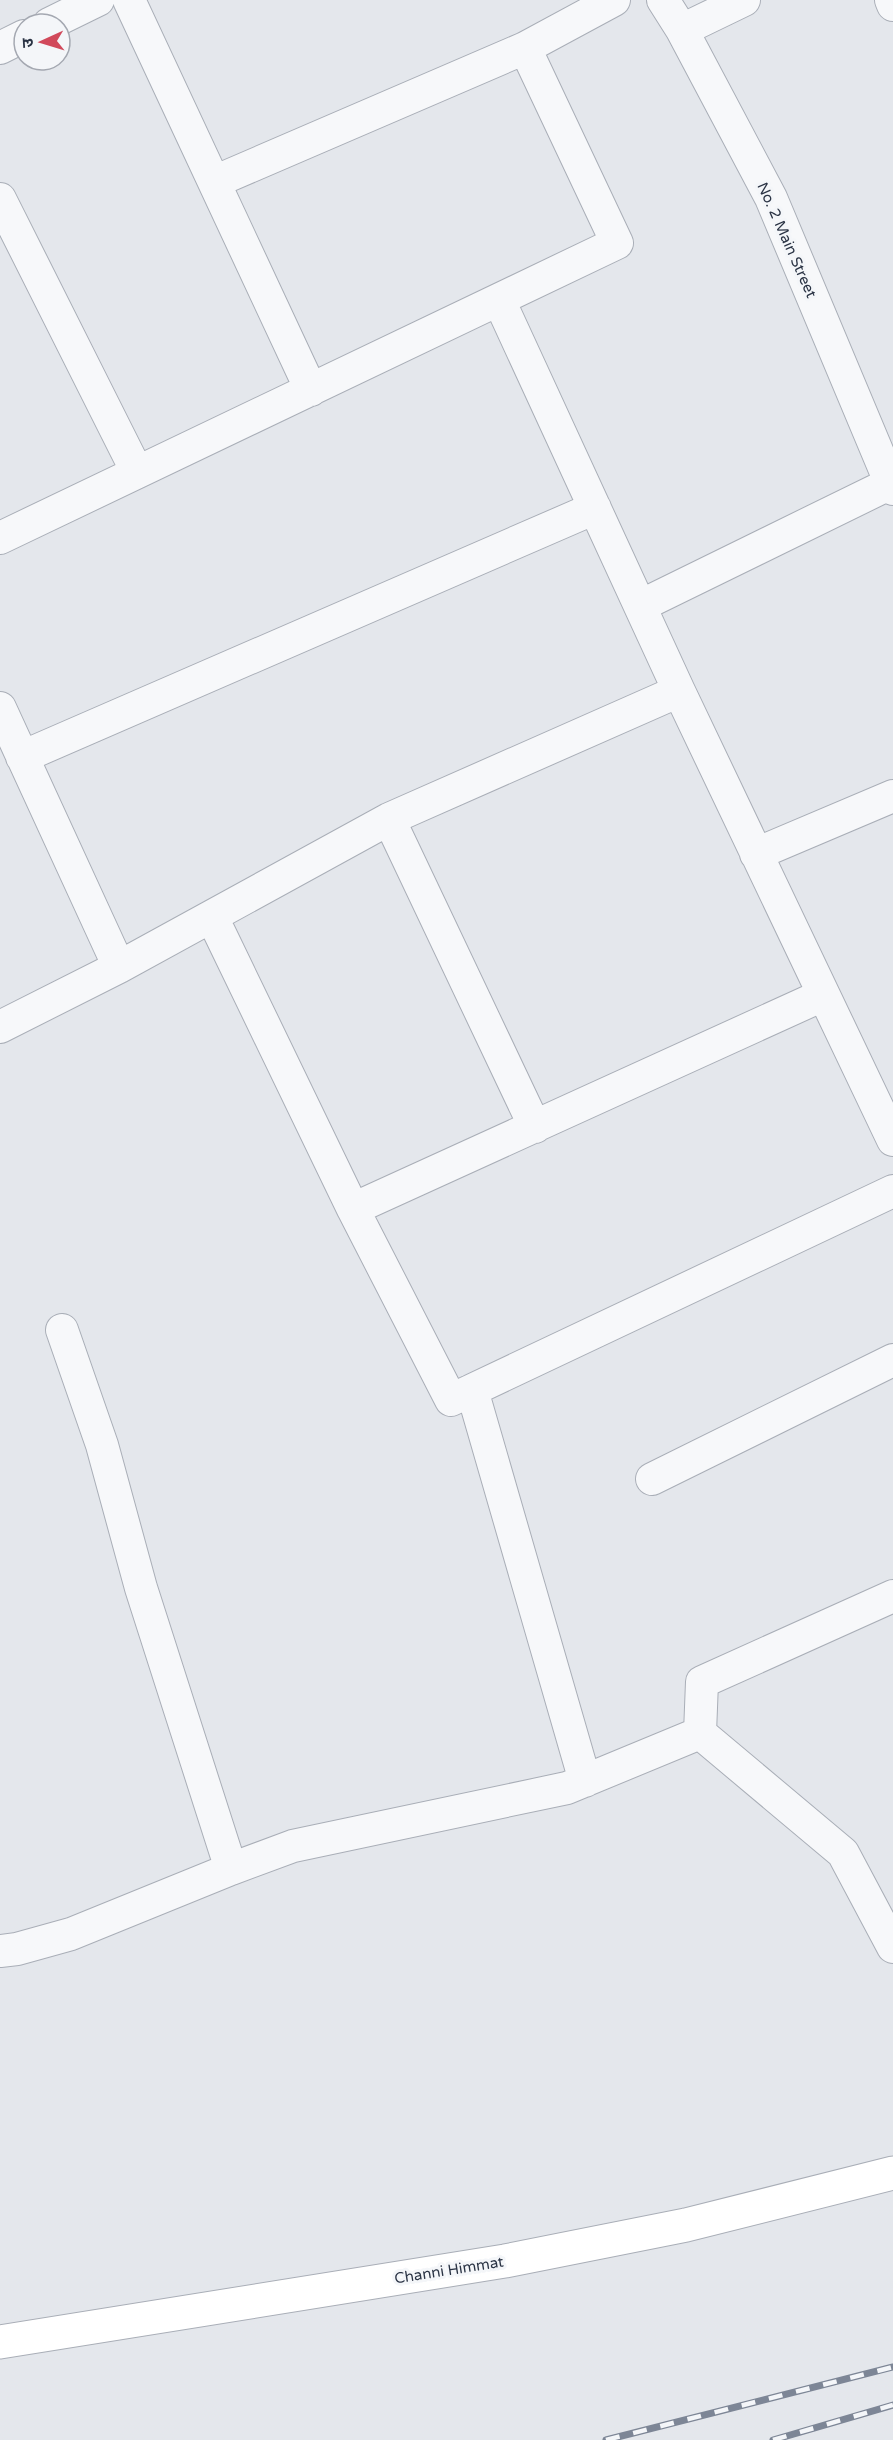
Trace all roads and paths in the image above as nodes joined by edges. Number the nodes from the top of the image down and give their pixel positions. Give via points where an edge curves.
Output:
1 (98, 0) edge
2 (129, 0) edge
3 (614, 0) edge
4 (663, 0) edge
5 (744, 0) edge
6 (891, 0) edge
7 (893, 5) edge
8 (72, 13) edge
9 (682, 30) junction
10 (525, 48) junction
11 (213, 182) junction
12 (0, 199) edge
13 (499, 300) junction
14 (311, 390) junction
15 (137, 472) junction
16 (892, 486) edge
17 (595, 508) junction
18 (0, 538) edge
19 (640, 606) junction
20 (679, 691) junction
21 (0, 708) edge
22 (22, 757) junction
23 (893, 796) edge
24 (389, 819) junction
25 (756, 854) junction
26 (212, 917) junction
27 (119, 967) junction
28 (823, 995) junction
29 (0, 1027) edge
30 (536, 1127) junction
31 (893, 1140) edge
32 (893, 1191) edge
33 (353, 1209) junction
34 (62, 1330) dead end
35 (893, 1360) edge
36 (472, 1390) junction
37 (652, 1479) dead end
38 (893, 1596) edge
39 (700, 1733) junction
40 (585, 1781) junction
41 (231, 1869) junction
42 (893, 1947) edge
43 (0, 1951) edge
44 (893, 2173) edge
45 (0, 2342) edge

1 - 8 street
2 - 11 street
3 - 10 street
4 - 9 street, No. 2 Main Street
5 - 9 street
6 - 7 street
9 - 16 street, No. 2 Main Street via 771,198
10 - 11 street
10 - 13 street via 618,243
11 - 14 street
12 - 15 street
13 - 14 street
13 - 17 street
14 - 15 street
15 - 18 street
16 - 19 street
17 - 19 street
17 - 22 street
19 - 20 street
20 - 24 street
20 - 25 street
21 - 22 street
22 - 27 street
23 - 25 street
24 - 26 street
24 - 30 street
25 - 28 street
26 - 27 street
26 - 33 street
27 - 29 street
28 - 30 street
28 - 31 street
30 - 33 street
32 - 36 street
33 - 36 street via 451,1400
34 - 41 street via 102,1444 141,1588
35 - 37 street
36 - 40 street
38 - 39 street via 702,1682
39 - 40 street
39 - 42 street via 843,1853
40 - 41 street via 293,1846
41 - 43 street via 71,1934
44 - 45 street, Channi Himmat via 686,2225 504,2261

